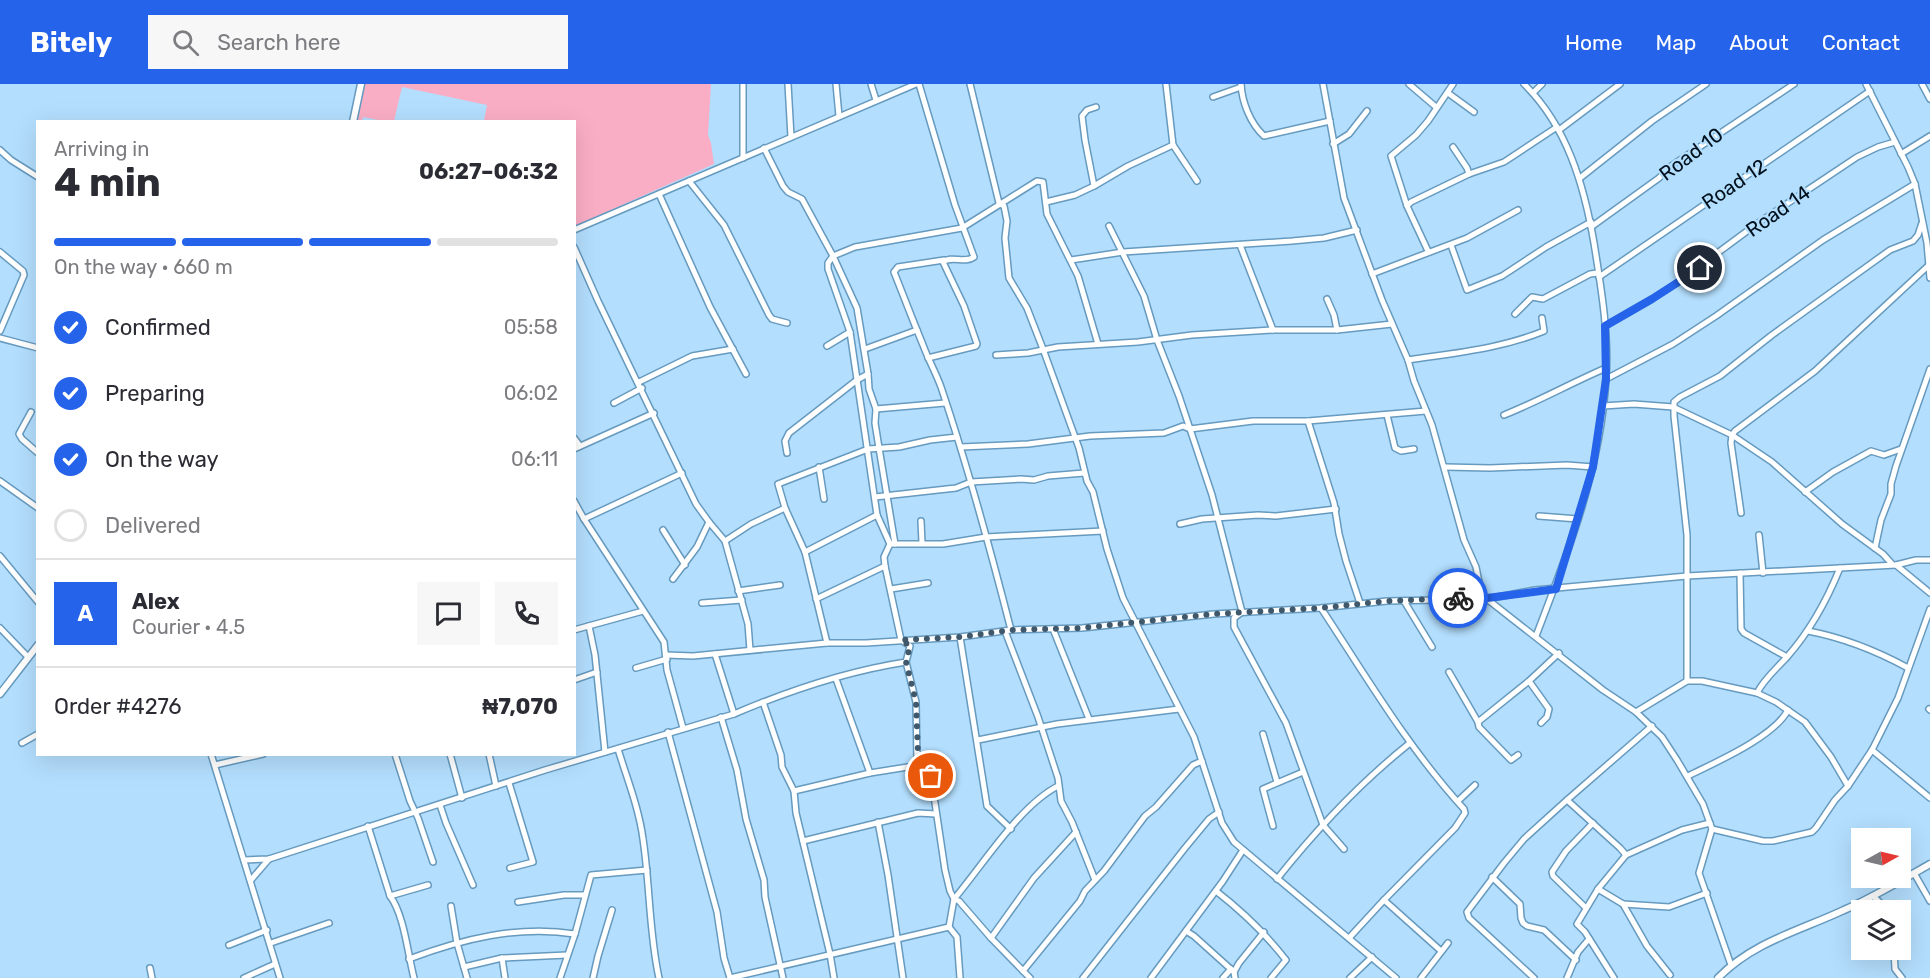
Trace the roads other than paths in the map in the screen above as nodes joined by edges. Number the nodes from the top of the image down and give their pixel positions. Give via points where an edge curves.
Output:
1 (361, 84) edge
2 (743, 84) edge
3 (788, 84) edge
4 (836, 84) edge
5 (871, 84) edge
6 (917, 84) edge
7 (970, 84) edge
8 (1166, 84) edge
9 (1323, 84) edge
10 (1408, 84) edge
11 (1453, 84) edge
12 (1524, 84) edge
13 (1542, 84) edge
14 (1620, 84) edge
15 (1706, 84) edge
16 (1794, 84) edge
17 (1866, 84) edge
18 (1922, 84) edge
19 (1241, 85) edge
20 (1870, 91) junction
21 (1448, 93) junction
22 (1533, 93) junction
23 (1213, 97) dead end
24 (1930, 99) edge
25 (876, 100) junction
26 (1096, 107) dead end
27 (1436, 107) junction
28 (1367, 111) dead end
29 (1474, 112) dead end
30 (839, 116) junction
31 (353, 120) edge
32 (1330, 121) junction
33 (1558, 129) junction
34 (1930, 136) edge
35 (791, 137) junction
36 (1895, 142) junction
37 (1334, 144) junction
38 (1173, 145) junction
39 (1453, 147) dead end
40 (764, 148) junction
41 (0, 150) edge
42 (1901, 154) junction
43 (743, 158) junction
44 (1469, 174) junction
45 (36, 176) edge
46 (1580, 178) junction
47 (1197, 181) dead end
48 (689, 182) junction
49 (1915, 184) junction
50 (1094, 186) junction
51 (658, 194) junction
52 (1046, 202) junction
53 (999, 203) junction
54 (1408, 203) junction
55 (1518, 210) dead end
56 (1591, 225) junction
57 (1922, 225) junction
58 (1109, 226) dead end
59 (1930, 227) edge
60 (962, 228) junction
61 (576, 229) edge
62 (1357, 230) junction
63 (1240, 245) junction
64 (1451, 245) junction
65 (1428, 251) junction
66 (0, 252) edge
67 (576, 252) edge
68 (1123, 252) junction
69 (833, 256) junction
70 (944, 260) junction
71 (1071, 260) junction
72 (1928, 266) junction
73 (1372, 274) junction
74 (1598, 275) junction
75 (1930, 278) edge
76 (1327, 299) dead end
77 (1515, 314) dead end
78 (1542, 318) dead end
79 (787, 323) dead end
80 (1392, 324) junction
81 (1605, 326) junction
82 (916, 330) junction
83 (1273, 330) junction
84 (1337, 330) junction
85 (0, 331) edge
86 (850, 332) junction
87 (0, 338) edge
88 (1157, 340) junction
89 (1098, 344) junction
90 (827, 346) dead end
91 (36, 347) edge
92 (733, 349) junction
93 (865, 349) junction
94 (1044, 349) junction
95 (996, 355) dead end
96 (928, 358) junction
97 (1408, 360) junction
98 (1606, 368) junction
99 (1930, 369) edge
100 (746, 374) dead end
101 (867, 374) junction
102 (1606, 379) junction
103 (857, 380) junction
104 (640, 385) junction
105 (614, 403) dead end
106 (945, 403) junction
107 (1603, 406) junction
108 (1673, 407) junction
109 (876, 409) junction
110 (1426, 411) junction
111 (31, 412) dead end
112 (654, 413) junction
113 (1387, 415) junction
114 (1504, 416) dead end
115 (1308, 421) junction
116 (1190, 429) junction
117 (1731, 435) junction
118 (957, 436) junction
119 (1075, 438) junction
120 (961, 447) junction
121 (577, 448) edge
122 (879, 448) junction
123 (868, 449) junction
124 (1414, 449) dead end
125 (1901, 449) junction
126 (36, 451) edge
127 (787, 453) dead end
128 (819, 467) junction
129 (1445, 467) junction
130 (1593, 467) junction
131 (682, 473) junction
132 (1084, 473) junction
133 (0, 481) edge
134 (971, 482) junction
135 (1805, 492) junction
136 (887, 495) junction
137 (875, 497) junction
138 (824, 499) dead end
139 (576, 506) edge
140 (36, 507) edge
141 (784, 508) junction
142 (1336, 509) junction
143 (1741, 513) dead end
144 (877, 515) junction
145 (1539, 516) dead end
146 (584, 519) junction
147 (1218, 519) junction
148 (1578, 519) junction
149 (921, 521) dead end
150 (709, 522) junction
151 (1180, 524) dead end
152 (663, 530) dead end
153 (1103, 531) junction
154 (1759, 535) dead end
155 (987, 537) junction
156 (725, 541) junction
157 (922, 543) junction
158 (893, 544) junction
159 (1875, 548) junction
160 (805, 552) junction
161 (0, 556) edge
162 (1930, 560) edge
163 (685, 565) junction
164 (1894, 565) junction
165 (885, 566) junction
166 (1840, 568) junction
167 (1740, 573) junction
168 (1763, 573) junction
169 (1687, 576) junction
170 (673, 579) dead end
171 (928, 583) dead end
172 (780, 585) dead end
173 (891, 589) junction
174 (1556, 589) junction
175 (738, 591) junction
176 (1930, 592) edge
177 (1485, 598) junction
178 (816, 599) junction
179 (36, 600) edge
180 (742, 600) junction
181 (1404, 601) junction
182 (702, 603) dead end
183 (1360, 603) junction
184 (1321, 608) junction
185 (1930, 609) edge
186 (643, 611) junction
187 (1242, 612) junction
188 (1136, 623) junction
189 (589, 626) junction
190 (0, 628) edge
191 (576, 629) edge
192 (1053, 629) junction
193 (1008, 630) junction
194 (1808, 631) junction
195 (1536, 636) junction
196 (960, 637) junction
197 (901, 640) junction
198 (827, 644) junction
199 (36, 647) edge
200 (1432, 647) dead end
201 (750, 650) junction
202 (715, 654) junction
203 (1559, 654) junction
204 (28, 657) junction
205 (666, 657) junction
206 (1787, 657) junction
207 (906, 662) junction
208 (636, 668) dead end
209 (1908, 668) junction
210 (597, 672) junction
211 (1449, 672) dead end
212 (576, 679) edge
213 (836, 679) junction
214 (1529, 681) junction
215 (1687, 681) junction
216 (0, 693) edge
217 (1757, 693) junction
218 (763, 702) junction
219 (1179, 709) junction
220 (1788, 710) junction
221 (1636, 712) junction
222 (734, 714) junction
223 (721, 717) junction
224 (1089, 719) junction
225 (1478, 722) junction
226 (1541, 723) dead end
227 (1652, 726) junction
228 (683, 728) junction
229 (1041, 728) junction
230 (668, 732) junction
231 (1263, 734) dead end
232 (36, 735) edge
233 (978, 740) junction
234 (22, 743) dead end
235 (1410, 743) junction
236 (618, 749) junction
237 (1872, 750) junction
238 (605, 752) junction
239 (918, 754) junction
240 (1518, 755) dead end
241 (212, 756) edge
242 (254, 756) edge
243 (396, 756) edge
244 (451, 756) edge
245 (489, 756) edge
246 (1202, 761) junction
247 (215, 765) junction
248 (1303, 772) junction
249 (870, 773) junction
250 (1688, 776) junction
251 (1277, 782) junction
252 (509, 783) junction
253 (1475, 785) dead end
254 (496, 786) junction
255 (1058, 786) junction
256 (1848, 786) junction
257 (794, 791) junction
258 (462, 798) junction
259 (1930, 798) edge
260 (1567, 800) junction
261 (1458, 801) junction
262 (440, 805) junction
263 (415, 812) junction
264 (1219, 812) junction
265 (936, 814) junction
266 (878, 822) junction
267 (1593, 823) junction
268 (1323, 825) junction
269 (368, 826) junction
270 (1273, 826) dead end
271 (1711, 826) junction
272 (1011, 829) junction
273 (1076, 832) junction
274 (803, 841) junction
275 (1344, 849) dead end
276 (1243, 850) junction
277 (1626, 855) junction
278 (269, 859) junction
279 (244, 860) junction
280 (433, 862) dead end
281 (1930, 864) edge
282 (510, 868) dead end
283 (647, 870) junction
284 (1914, 873) junction
285 (1911, 875) edge
286 (1492, 877) junction
287 (1277, 879) junction
288 (251, 880) junction
289 (1095, 880) junction
290 (428, 885) dead end
291 (473, 885) dead end
292 (1887, 888) edge
293 (1598, 889) junction
294 (1216, 891) junction
295 (1707, 893) junction
296 (584, 895) junction
297 (390, 896) junction
298 (1872, 897) junction
299 (954, 899) junction
300 (1384, 900) junction
301 (1876, 900) edge
302 (1930, 901) edge
303 (518, 902) dead end
304 (1623, 904) junction
305 (451, 906) dead end
306 (1585, 908) junction
307 (612, 910) dead end
308 (328, 923) dead end
309 (949, 927) junction
310 (267, 930) junction
311 (1186, 931) junction
312 (1264, 932) junction
313 (575, 934) junction
314 (991, 938) junction
315 (1349, 938) junction
316 (896, 939) junction
317 (1588, 939) junction
318 (271, 943) junction
319 (457, 943) junction
320 (1448, 944) dead end
321 (229, 945) dead end
322 (1441, 951) junction
323 (830, 954) junction
324 (567, 955) junction
325 (1372, 957) junction
326 (502, 958) junction
327 (409, 959) junction
328 (1576, 960) junction
329 (1895, 960) edge
330 (275, 964) junction
331 (1731, 965) junction
332 (780, 966) junction
333 (464, 967) junction
334 (150, 968) dead end
335 (1023, 971) junction
336 (1233, 973) edge
337 (1670, 975) dead end
338 (152, 978) edge
339 (244, 978) edge
340 (280, 978) edge
341 (414, 978) edge
342 (467, 978) edge
343 (505, 978) edge
344 (560, 978) edge
345 (593, 978) edge
346 (659, 978) edge
347 (730, 978) edge
348 (783, 978) edge
349 (834, 978) edge
350 (903, 978) edge
351 (960, 978) edge
352 (1030, 978) edge
353 (1083, 978) edge
354 (1152, 978) edge
355 (1223, 978) edge
356 (1271, 978) edge
357 (1350, 978) edge
358 (1396, 978) edge
359 (1421, 978) edge
360 (1534, 978) edge
361 (1567, 978) edge
362 (1614, 978) edge
363 (1718, 978) edge
364 (1902, 978) edge

1 - 31 street
2 - 43 street
3 - 35 street
4 - 30 street
5 - 25 street
6 - 25 street
6 - 60 street
7 - 53 street
8 - 38 street
9 - 32 street
10 - 27 street
11 - 21 street
12 - 22 street
13 - 22 street
14 - 33 street
15 - 46 street
16 - 56 street, Road 10 via 1671,165 1659,178
17 - 20 street
18 - 24 street
19 - 23 street
19 - 32 street via 1244,104 1264,136
20 - 36 street
20 - 74 street, Road 12
21 - 27 street
21 - 29 street
22 - 33 street
25 - 30 street
26 - 50 street via 1082,116
27 - 54 street via 1416,135 1391,156
28 - 37 street via 1349,134
30 - 35 street
32 - 37 street
33 - 44 street via 1504,162
33 - 46 street
34 - 42 street
35 - 40 street
36 - 42 street
36 - 81 street, Road 14 via 1857,157 1758,223 1705,265
37 - 62 street via 1344,198
38 - 47 street
38 - 50 street
39 - 44 street
40 - 43 street
40 - 69 street via 783,186 802,199
41 - 45 street
42 - 49 street
43 - 48 street
44 - 54 street
46 - 56 street
48 - 51 street
48 - 79 street via 724,225 769,315
49 - 57 street
49 - 102 street via 1823,240 1672,344
50 - 52 street
51 - 61 street
51 - 92 street
52 - 53 street via 1043,182 1039,180
52 - 71 street via 1049,221
53 - 60 street
53 - 94 street via 1004,206 1007,222 1009,278
54 - 65 street
55 - 64 street
56 - 64 street, Road 10 via 1546,247 1502,276 1467,290
56 - 74 street
57 - 59 street
57 - 72 street
57 - 108 street via 1913,241 1890,250 1854,274 1720,376 1676,399
58 - 68 street
60 - 69 street via 855,247
60 - 70 street via 973,258
62 - 63 street via 1324,238
62 - 73 street
63 - 68 street
63 - 83 street
64 - 65 street
65 - 73 street
66 - 85 street via 24,275
67 - 104 street
68 - 71 street
68 - 88 street via 1144,296
69 - 86 street via 828,269
69 - 93 street via 857,308
70 - 82 street via 898,267 894,272
70 - 96 street via 977,344
71 - 89 street via 1083,287
72 - 75 street
72 - 117 street via 1815,371
73 - 80 street
74 - 77 street, Road 12 via 1590,274 1543,299 1532,297
74 - 81 street
76 - 84 street
78 - 97 street via 1544,331 1514,342
80 - 84 street
80 - 97 street
81 - 98 street
82 - 93 street
82 - 96 street
83 - 84 street
83 - 88 street
86 - 90 street
86 - 103 street
87 - 91 street
88 - 89 street
88 - 116 street
89 - 94 street
92 - 100 street
92 - 104 street via 692,356
93 - 101 street
94 - 95 street
94 - 119 street
96 - 106 street
97 - 110 street
98 - 102 street
98 - 114 street
99 - 125 street
101 - 103 street
101 - 109 street
102 - 107 street
103 - 123 street
103 - 127 street via 789,433 785,441
104 - 105 street
104 - 112 street
106 - 109 street
106 - 118 street
107 - 108 street
107 - 130 street
108 - 117 street
108 - 169 street via 1687,535
109 - 122 street
110 - 113 street
110 - 129 street
111 - 126 street via 19,434
112 - 121 street
112 - 131 street
113 - 115 street
113 - 124 street via 1395,448
115 - 116 street
115 - 142 street
116 - 119 street via 1183,426 1164,432
116 - 147 street
117 - 135 street via 1772,462
117 - 143 street
118 - 120 street
118 - 122 street
119 - 120 street
119 - 132 street
120 - 134 street
122 - 123 street
122 - 136 street
123 - 128 street
123 - 137 street
125 - 135 street via 1884,455 1871,451
125 - 159 street
128 - 138 street
128 - 141 street via 778,484
129 - 130 street
129 - 177 street via 1464,540
130 - 148 street
131 - 146 street
131 - 150 street
132 - 134 street via 1034,480
132 - 153 street
133 - 140 street
134 - 136 street via 957,488
134 - 155 street
135 - 159 street
136 - 137 street
136 - 158 street
137 - 144 street
139 - 146 street
141 - 156 street
141 - 160 street
142 - 147 street
142 - 183 street via 1346,561
144 - 158 street
144 - 160 street
145 - 148 street
146 - 186 street
147 - 151 street
147 - 187 street
148 - 174 street
149 - 157 street
150 - 156 street
150 - 163 street
152 - 163 street
153 - 155 street
153 - 188 street
154 - 168 street
155 - 157 street
155 - 193 street
156 - 175 street
157 - 158 street
158 - 165 street via 884,557
159 - 164 street
160 - 178 street
161 - 179 street
162 - 164 street
163 - 170 street
164 - 166 street
164 - 176 street
165 - 173 street
165 - 178 street
166 - 168 street
166 - 194 street
167 - 168 street
167 - 169 street
167 - 206 street via 1741,629
169 - 174 street
169 - 215 street
171 - 173 street
172 - 175 street
173 - 197 street
174 - 177 street
174 - 195 street
175 - 180 street
177 - 181 street
177 - 195 street
178 - 198 street
180 - 182 street
180 - 201 street
181 - 183 street
181 - 200 street
183 - 184 street
184 - 187 street
184 - 235 street
185 - 209 street
186 - 189 street
186 - 205 street via 664,642
187 - 188 street
187 - 248 street via 1234,618 1234,627 1286,723
188 - 192 street
188 - 219 street
189 - 191 street
189 - 210 street
190 - 204 street
192 - 193 street
192 - 224 street
193 - 196 street
193 - 229 street
194 - 206 street
194 - 209 street via 1860,644
195 - 203 street
196 - 197 street
196 - 233 street
197 - 198 street
197 - 207 street via 910,646
198 - 201 street
199 - 204 street
201 - 202 street
202 - 205 street
202 - 222 street
203 - 214 street
203 - 221 street
204 - 216 street
205 - 208 street
205 - 228 street
206 - 217 street
207 - 213 street
207 - 239 street via 916,702
209 - 237 street
210 - 212 street
210 - 238 street
211 - 225 street
213 - 218 street
213 - 249 street
214 - 225 street
214 - 226 street via 1549,709
215 - 217 street
215 - 221 street
217 - 220 street
218 - 222 street
218 - 257 street via 782,755 782,767
219 - 224 street
219 - 246 street
220 - 250 street via 1784,719 1750,743
220 - 256 street via 1805,722
221 - 227 street
222 - 223 street
223 - 228 street
223 - 332 street via 764,880
224 - 229 street
225 - 240 street via 1511,760
227 - 250 street
227 - 260 street
228 - 230 street
229 - 233 street
229 - 255 street
230 - 236 street
230 - 347 street via 717,912
231 - 251 street
232 - 234 street
233 - 272 street via 987,806
235 - 261 street
235 - 268 street
236 - 238 street
236 - 283 street via 641,827
237 - 256 street
237 - 259 street
238 - 252 street
239 - 249 street via 914,766
239 - 265 street via 927,763 931,776
241 - 247 street
242 - 247 street
243 - 263 street
244 - 258 street
245 - 254 street
246 - 264 street
246 - 289 street via 1193,765 1146,816
247 - 279 street
248 - 251 street
248 - 268 street
249 - 257 street
250 - 271 street
251 - 270 street via 1263,789
252 - 254 street
252 - 282 street via 533,862
253 - 261 street
254 - 258 street
255 - 272 street
255 - 273 street
256 - 271 street via 1812,832 1763,841
257 - 274 street
258 - 262 street
260 - 267 street
260 - 286 street
261 - 300 street via 1465,813 1455,828
262 - 263 street
262 - 291 street
263 - 269 street
263 - 280 street
264 - 276 street via 1228,835
264 - 353 street via 1203,826
265 - 266 street via 918,813
265 - 299 street
266 - 274 street
266 - 316 street
267 - 277 street
267 - 306 street via 1552,872
268 - 275 street
268 - 287 street
269 - 278 street
269 - 297 street
271 - 277 street via 1682,830
271 - 295 street via 1699,873
272 - 299 street
273 - 289 street
273 - 314 street via 1034,878
274 - 323 street
276 - 287 street
276 - 294 street
277 - 293 street
278 - 279 street
278 - 288 street
279 - 288 street
281 - 284 street
283 - 296 street via 592,874
283 - 346 street
284 - 285 street
284 - 302 street
286 - 328 street via 1520,904 1523,923 1544,930
286 - 360 street via 1467,915
287 - 315 street
288 - 310 street
289 - 335 street
290 - 297 street
292 - 298 street
293 - 304 street
293 - 306 street
294 - 311 street
294 - 312 street
295 - 304 street via 1669,907
295 - 331 street
296 - 303 street
296 - 313 street
297 - 327 street via 400,914
298 - 301 street
298 - 331 street via 1754,949
299 - 309 street
299 - 314 street
300 - 315 street
300 - 322 street
304 - 337 street via 1647,946
305 - 319 street
306 - 317 street via 1578,924
307 - 345 street
308 - 318 street
309 - 316 street
309 - 351 street via 957,937
310 - 318 street
310 - 321 street
311 - 336 street
311 - 354 street
312 - 336 street
312 - 356 street via 1286,960
313 - 319 street via 518,931
313 - 324 street
314 - 335 street
315 - 325 street
316 - 323 street
316 - 350 street
317 - 328 street
317 - 362 street
318 - 330 street
319 - 327 street
319 - 333 street
320 - 322 street
322 - 359 street
323 - 332 street
323 - 349 street
324 - 326 street
324 - 344 street
325 - 357 street
325 - 358 street
326 - 333 street
326 - 343 street
327 - 341 street
328 - 361 street
329 - 364 street via 1895,969
330 - 339 street
330 - 340 street
331 - 363 street
332 - 347 street
332 - 348 street
333 - 342 street
334 - 338 street
335 - 352 street
336 - 355 street

